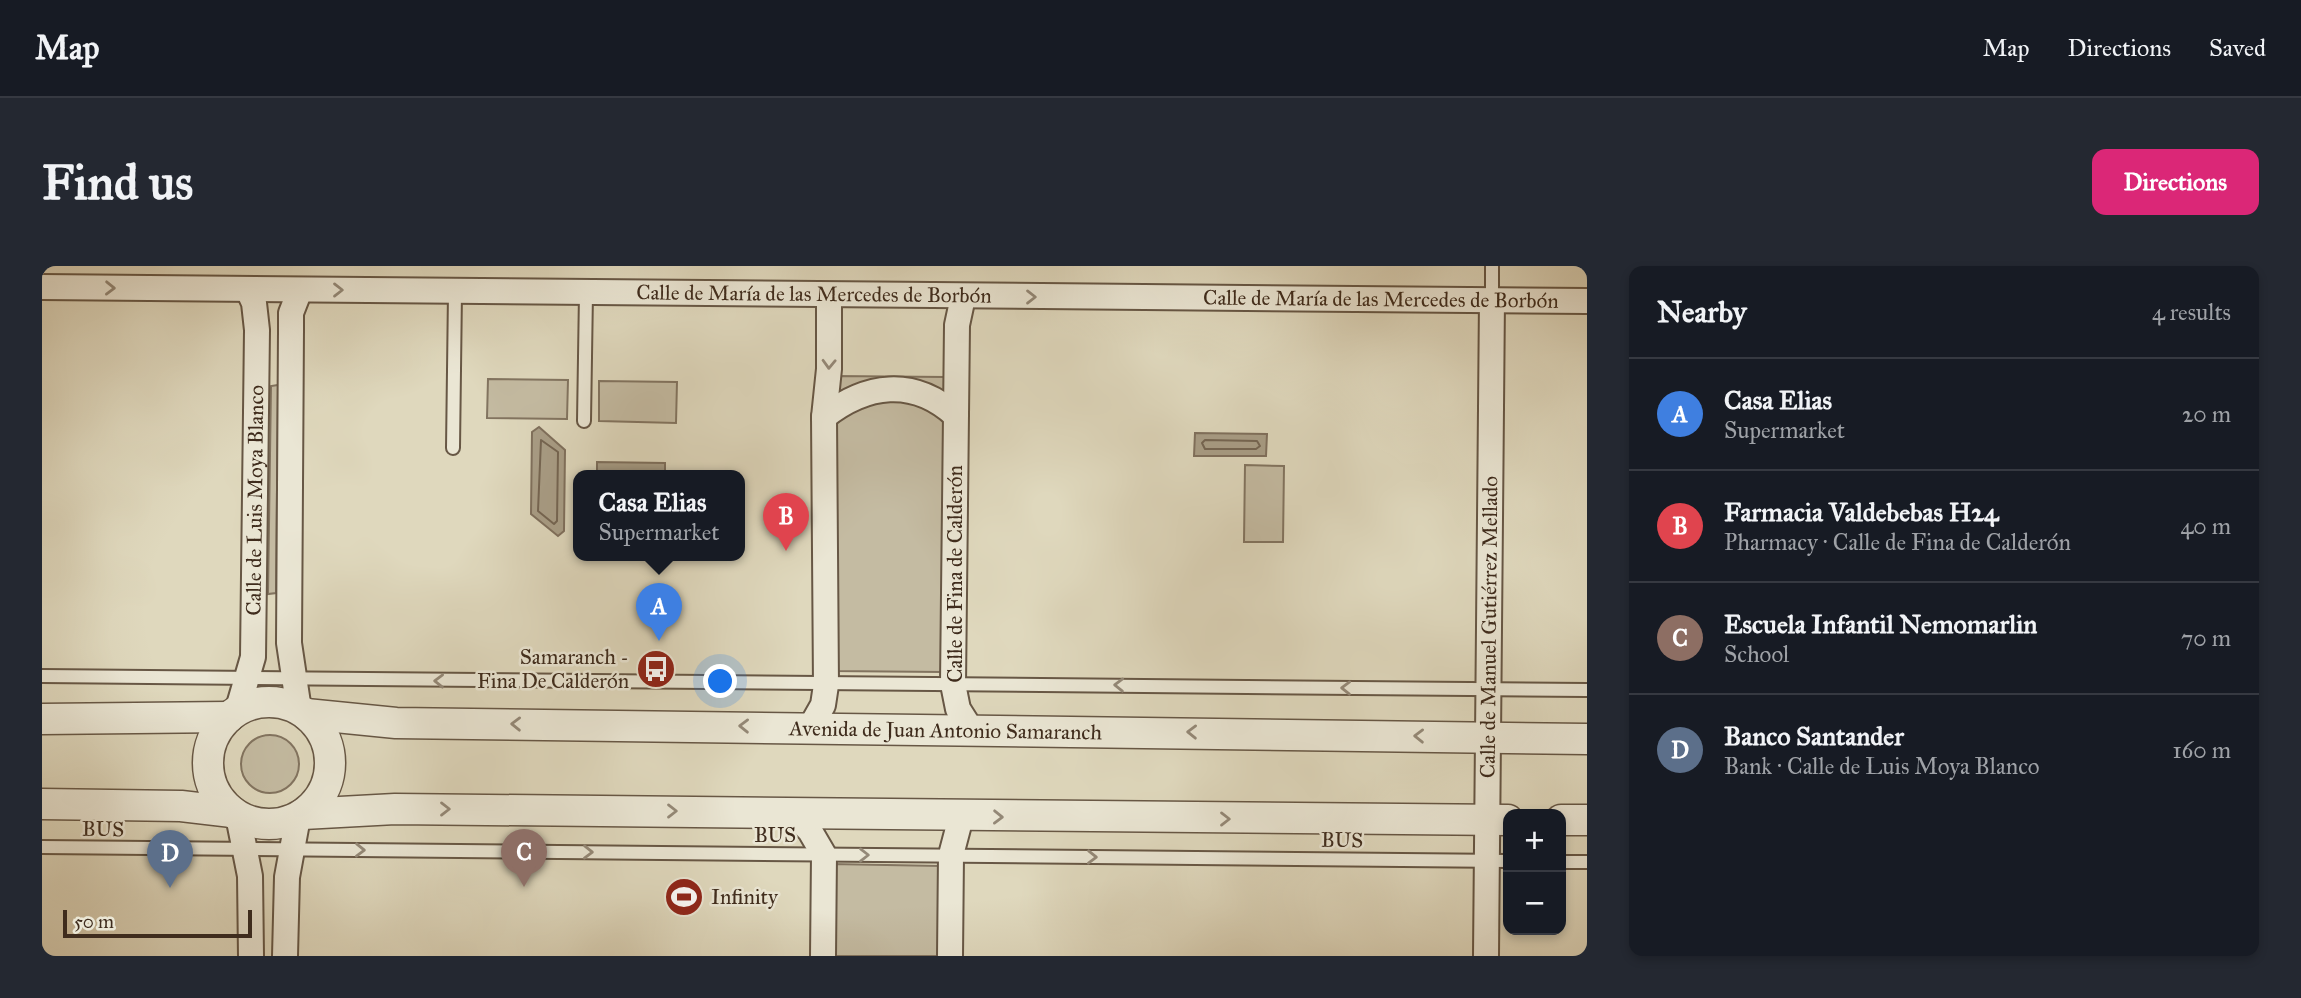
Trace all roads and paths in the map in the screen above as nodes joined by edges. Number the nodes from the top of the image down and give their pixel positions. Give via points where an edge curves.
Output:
1 (1492, 266) edge
2 (42, 287) edge
3 (248, 290) junction
4 (300, 290) junction
5 (455, 292) junction
6 (586, 293) junction
7 (830, 296) junction
8 (964, 297) junction
9 (1492, 299) junction
10 (1587, 301) edge
11 (955, 415) junction
12 (824, 417) junction
13 (584, 421) dead end
14 (453, 448) dead end
15 (42, 677) edge
16 (248, 679) junction
17 (292, 679) junction
18 (953, 684) junction
19 (826, 685) junction
20 (1488, 689) junction
21 (1587, 690) edge
22 (302, 712) junction
23 (233, 715) junction
24 (42, 719) edge
25 (810, 728) junction
26 (970, 728) junction
27 (1488, 737) junction
28 (1587, 739) edge
29 (42, 804) edge
30 (235, 814) junction
31 (794, 814) junction
32 (301, 816) junction
33 (961, 817) junction
34 (1498, 820) edge
35 (1566, 820) edge
36 (1587, 820) edge
37 (42, 847) edge
38 (247, 849) junction
39 (292, 849) junction
40 (824, 855) junction
41 (950, 855) junction
42 (1497, 861) edge
43 (1566, 862) edge
44 (1587, 862) edge
45 (251, 956) edge
46 (285, 956) edge
47 (823, 956) edge
48 (950, 956) edge
49 (1486, 956) edge

1 - 9 lane
2 -> 3 street, Calle de María de las Mercedes de Borbón
3 - 4 street, Calle de María de las Mercedes de Borbón
3 - 16 street, Calle de Luis Moya Blanco via 257,330 255,620
4 -> 5 street, Calle de María de las Mercedes de Borbón
4 - 17 street, Calle de Luis Moya Blanco via 290,329 288,604
5 - 6 street, Calle de María de las Mercedes de Borbón
5 - 14 lane
6 - 7 street, Calle de María de las Mercedes de Borbón
6 - 13 lane
7 - 8 street, Calle de María de las Mercedes de Borbón
7 -> 12 street via 830,369
8 -> 9 street, Calle de María de las Mercedes de Borbón
8 - 11 street, Calle de Fina de Calderón via 957,325
9 - 10 street, Calle de María de las Mercedes de Borbón
9 - 20 street, Calle de Manuel Gutiérrez Mellado
11 - 12 street via 922,394 889,389 847,399
11 - 18 street, Calle de Fina de Calderón
12 - 19 street
15 - 16 lane
16 - 17 lane
16 - 23 street, Calle de Luis Moya Blanco
19 -> 17 lane
17 - 22 street, Calle de Luis Moya Blanco
18 - 19 lane
20 -> 18 lane
18 - 26 street, Calle de Fina de Calderón via 958,709
19 - 25 street
20 - 21 lane
20 - 27 street, Calle de Manuel Gutiérrez Mellado
22 - 23 street via 269,702
25 -> 22 street, Avenida de Juan Antonio Samaranch via 396,723
22 - 32 street via 327,741 331,767 324,792
23 - 24 street
23 - 30 street via 211,745 208,768 216,794
25 - 26 street, Avenida de Juan Antonio Samaranch
27 -> 26 street, Avenida de Juan Antonio Samaranch
27 - 28 street, Avenida de Juan Antonio Samaranch
27 - 34 street, Calle de Manuel Gutiérrez Mellado
29 - 30 street via 159,805
30 - 32 street via 267,824
30 - 38 street
32 -> 31 street via 395,809
31 - 33 street
31 - 40 street
32 - 39 street
33 -> 34 street
33 - 41 street
34 - 42 street, Calle de Manuel Gutiérrez Mellado
35 - 36 street
37 - 38 lane, BUS
38 - 39 lane, BUS
38 - 45 street
39 -> 40 lane, BUS
39 - 46 street
40 -> 41 lane, BUS
40 - 47 street
41 -> 42 lane, BUS
41 - 48 street
42 - 49 street, Calle de Manuel Gutiérrez Mellado
43 - 44 lane

